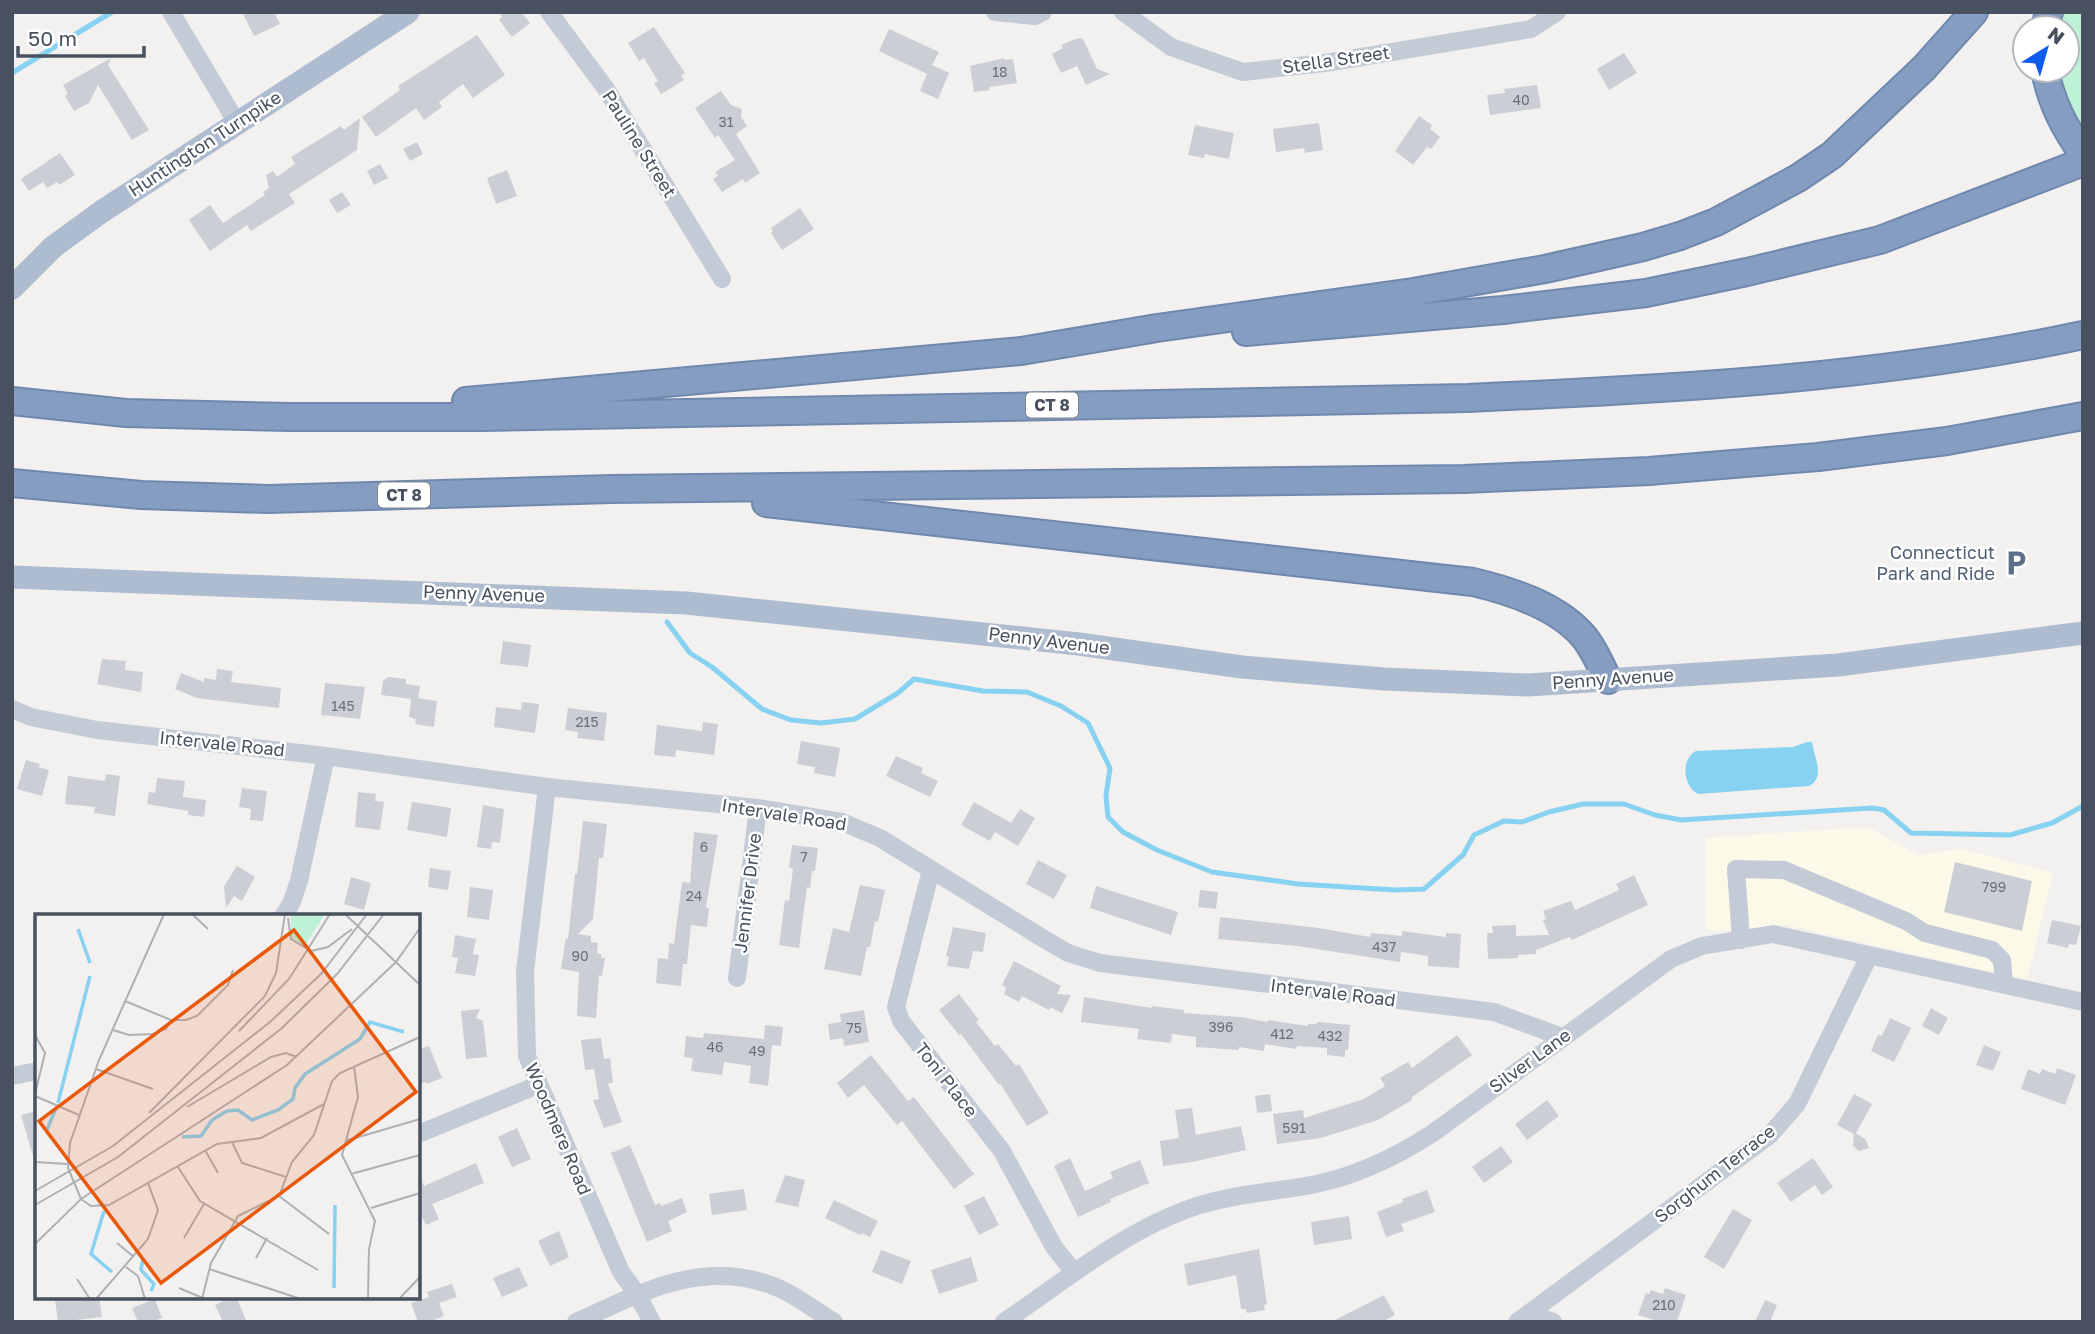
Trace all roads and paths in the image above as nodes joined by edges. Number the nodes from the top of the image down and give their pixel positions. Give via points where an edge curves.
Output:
1 (171, 12) edge
2 (408, 12) edge
3 (550, 12) edge
4 (995, 12) edge
5 (1044, 12) edge
6 (1123, 12) edge
7 (1557, 12) edge
8 (1974, 12) edge
9 (2049, 84) edge
10 (237, 123) junction
11 (2083, 154) edge
12 (2083, 162) edge
13 (722, 279) dead end
14 (12, 288) edge
15 (2083, 335) edge
16 (1021, 351) junction
17 (15, 402) edge
18 (2083, 416) edge
19 (289, 417) junction
20 (12, 483) edge
21 (611, 489) junction
22 (12, 577) edge
23 (2083, 633) edge
24 (1608, 680) junction
25 (12, 709) edge
26 (326, 756) junction
27 (547, 787) junction
28 (758, 807) junction
29 (931, 870) junction
30 (284, 914) edge
31 (1741, 940) junction
32 (1869, 956) junction
33 (737, 978) dead end
34 (2004, 984) junction
35 (2083, 1002) edge
36 (1562, 1037) junction
37 (35, 1071) edge
38 (12, 1076) edge
39 (538, 1085) junction
40 (420, 1133) edge
41 (1074, 1272) junction
42 (637, 1294) junction
43 (1523, 1317) edge
44 (576, 1322) edge
45 (652, 1322) edge
46 (834, 1322) edge
47 (1004, 1322) edge
48 (1553, 1322) edge

1 - 10 street
2 - 10 main road, Huntington Turnpike
3 - 13 street, Pauline Street via 606,89
4 - 5 street via 1035,16
6 - 7 street, Stella Street via 1171,47 1243,72 1531,29
8 - 16 highway via 1924,68 1832,155 1756,201 1680,236 1559,266 1440,288
9 - 11 highway via 2055,108
10 - 14 main road, Huntington Turnpike via 74,231
12 - 16 highway via 1880,240 1646,293 1503,310
15 - 19 highway, CT 8 via 1914,364 1594,392 481,417
16 - 19 highway
17 - 19 highway, CT 8 via 126,413
18 - 21 highway, CT 8 via 1831,456 1648,471 1450,479
20 - 21 highway, CT 8 via 141,495 268,499
21 - 24 highway via 686,502 778,504 1461,580 1533,602 1564,620 1589,644
22 - 24 main road, Penny Avenue via 686,603 1079,644 1242,667 1528,685
23 - 24 main road, Penny Avenue via 1838,665
25 - 26 street, Intervale Road via 97,730
26 - 27 street, Intervale Road
26 - 30 street via 299,881
27 - 28 street, Intervale Road
27 - 39 street, Woodmere Road via 525,971 527,1056
28 - 29 street, Intervale Road via 860,828
28 - 33 street, Jennifer Drive
29 - 36 street, Intervale Road via 1069,953 1100,963 1494,1012
29 - 41 street, Toni Place via 896,1007 901,1021 1002,1151 1054,1247
31 - 32 street, Silver Lane via 1773,934
31 - 34 street via 1736,869 1784,870 1925,933 1992,950 2002,960
31 - 36 street, Silver Lane via 1702,946 1671,959
32 - 34 street, Silver Lane
32 - 43 street, Sorghum Terrace via 1797,1104 1770,1135
34 - 35 street, Silver Lane
36 - 41 street, Silver Lane via 1392,1158 1317,1184 1200,1205 1167,1218
37 - 38 street
39 - 40 street
39 - 42 street, Woodmere Road via 621,1272
41 - 47 street, Silver Lane
42 - 44 street
42 - 45 street, Woodmere Road
42 - 46 street via 702,1276 727,1275 770,1285
43 - 48 street

